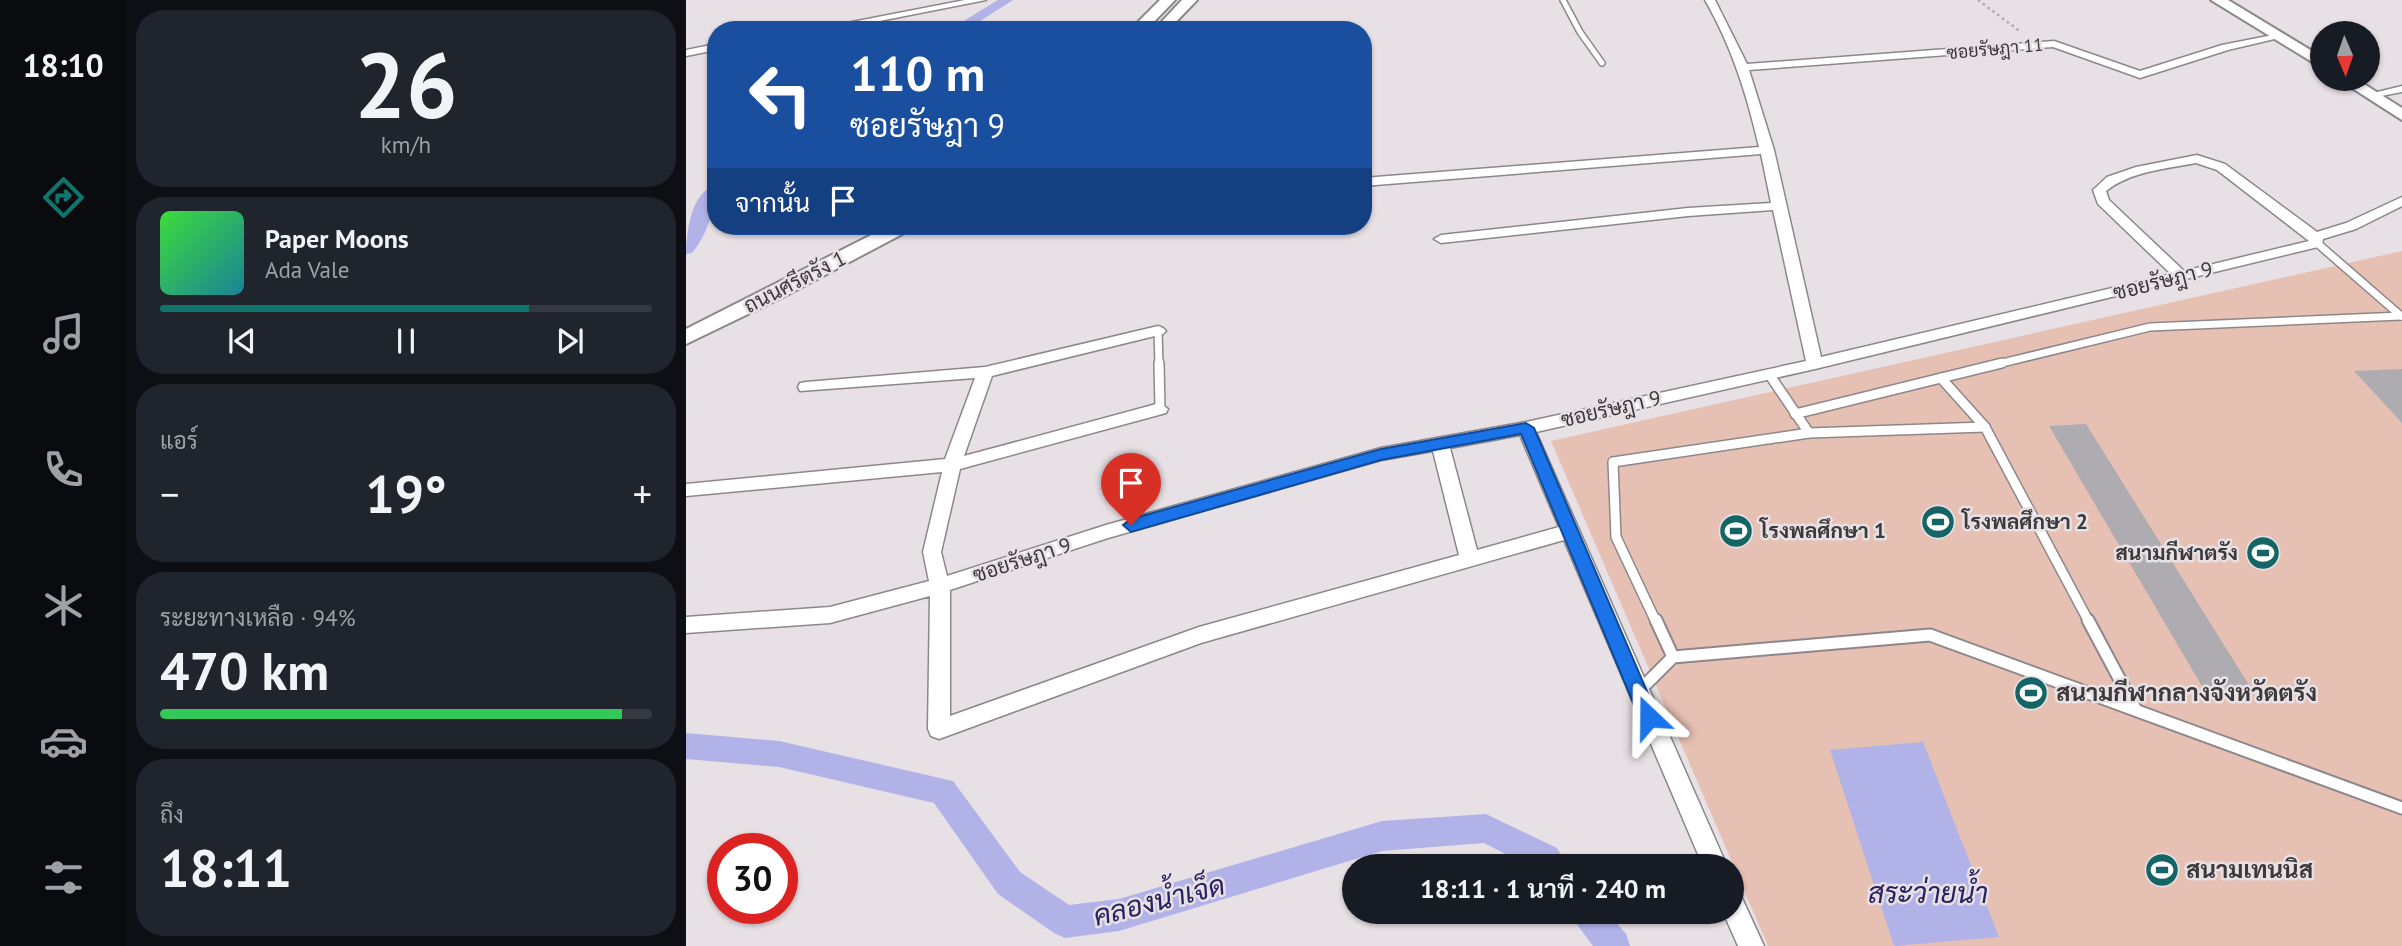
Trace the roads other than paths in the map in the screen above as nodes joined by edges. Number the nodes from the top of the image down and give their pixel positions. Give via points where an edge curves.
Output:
1 (981, 0) edge
2 (1168, 0) edge
3 (1190, 0) edge
4 (1563, 0) edge
5 (1710, 0) edge
6 (2218, 0) edge
7 (866, 21) edge
8 (1146, 21) edge
9 (1169, 21) edge
10 (2278, 37) junction
11 (707, 49) edge
12 (686, 53) edge
13 (2310, 56) edge
14 (1602, 63) dead end
15 (1744, 67) junction
16 (2402, 89) edge
17 (2365, 91) edge
18 (2371, 95) junction
19 (2402, 115) edge
20 (1768, 150) junction
21 (1372, 182) edge
22 (2402, 201) edge
23 (1779, 206) junction
24 (860, 235) edge
25 (886, 235) edge
26 (1441, 239) dead end
27 (2316, 240) junction
28 (2182, 276) junction
29 (2401, 316) edge
30 (686, 320) edge
31 (1158, 331) joint
32 (686, 337) edge
33 (1815, 364) junction
34 (985, 372) junction
35 (1769, 374) junction
36 (1941, 378) junction
37 (806, 387) dead end
38 (1160, 409) joint
39 (1795, 414) junction
40 (1985, 427) junction
41 (1526, 428) junction
42 (1809, 433) junction
43 (1440, 443) junction
44 (952, 465) junction
45 (686, 490) edge
46 (1571, 531) junction
47 (1470, 559) junction
48 (940, 586) junction
49 (686, 625) edge
50 (1673, 657) junction
51 (1638, 692) junction
52 (2136, 710) junction
53 (2402, 808) edge
54 (1710, 854) edge
55 (1741, 924) edge
56 (1751, 946) edge

1 - 7 street
2 - 8 street
3 - 9 street
4 - 14 lane
5 - 15 street
6 - 10 street
10 - 13 street
10 - 15 street, ซอยรัษฎา 11 via 2226,47 2140,75 2054,44
11 - 12 street
15 - 20 street
16 - 18 street
17 - 18 street
18 - 19 street
20 - 21 street
20 - 23 street
22 - 27 street, ซอยรัษฎา 9
23 - 26 street
23 - 33 street
24 - 30 street, ถนนศรีตรัง 1
25 - 32 street, ถนนศรีตรัง 1
27 - 28 street, ซอยรัษฎา 9
27 - 28 street via 2221,167 2197,159 2140,170 2099,190 2103,201
27 - 29 lane
28 - 33 street, ซอยรัษฎา 9
29 - 36 lane via 2150,327
31 - 34 street
31 - 38 lane
33 - 35 street, ซอยรัษฎา 9
34 - 37 street
34 - 44 street
35 - 39 lane
35 - 41 street, ซอยรัษฎา 9
36 - 39 lane
36 - 40 lane
38 - 44 street
39 - 42 lane
40 - 42 lane
40 - 52 lane
41 - 43 street, ซอยรัษฎา 9
41 - 46 street
42 - 50 lane via 1614,461 1616,537
43 - 47 street
43 - 48 street, ซอยรัษฎา 9 via 1381,454 1106,532
44 - 45 street
44 - 48 street via 932,552
46 - 47 street
46 - 51 street
47 - 48 street via 1199,635 939,729
48 - 49 street, ซอยรัษฎา 9 via 830,615
50 - 51 lane
50 - 52 lane via 1930,635
51 - 54 street
52 - 53 lane
55 - 56 street

